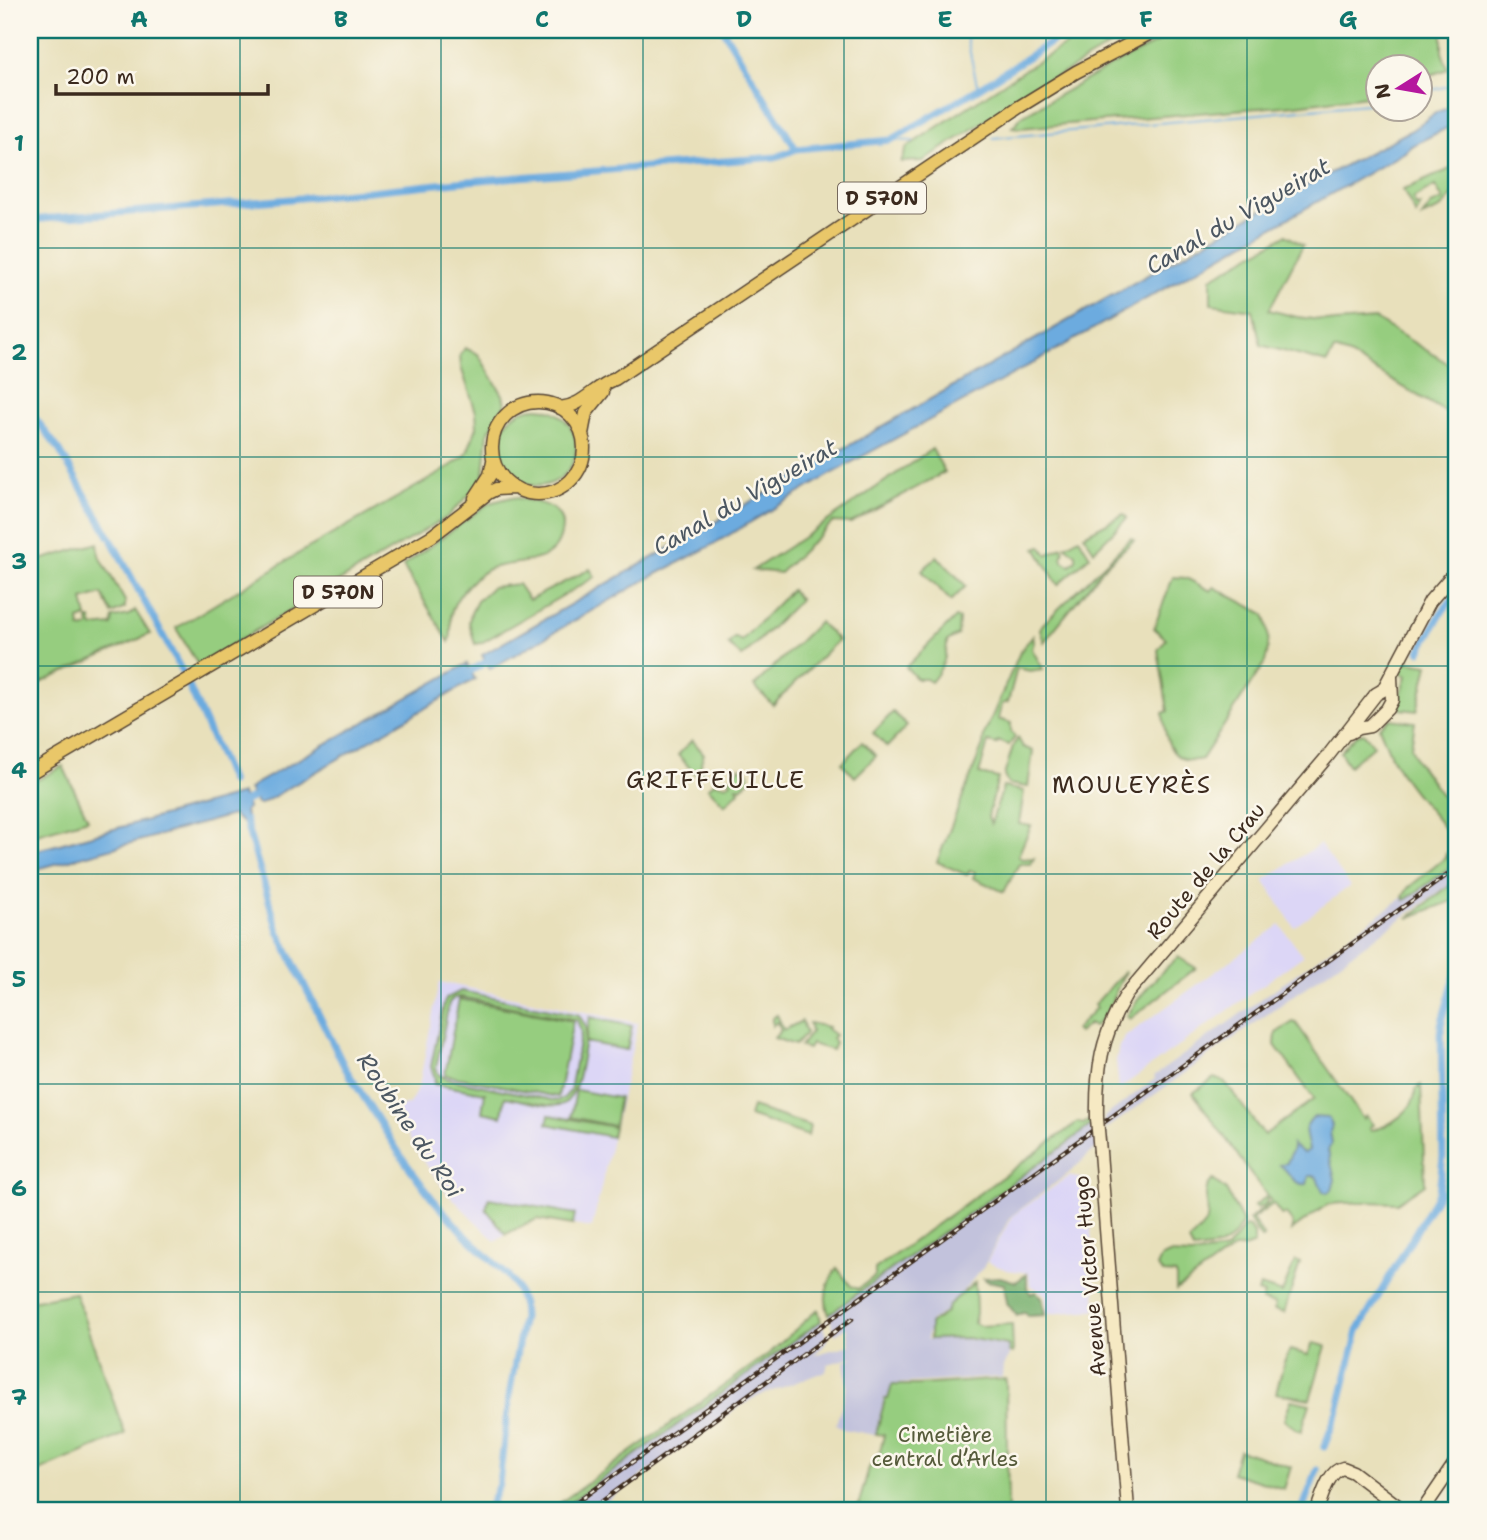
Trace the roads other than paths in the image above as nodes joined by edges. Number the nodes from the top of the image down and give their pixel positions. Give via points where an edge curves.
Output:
1 (1156, 30) edge
2 (615, 379) junction
3 (560, 408) junction
4 (582, 434) junction
5 (493, 459) junction
6 (514, 488) junction
7 (469, 507) junction
8 (1457, 570) edge
9 (30, 773) edge
10 (1104, 1038) joint
11 (1457, 1460) edge
12 (1457, 1477) edge
13 (1441, 1486) junction
14 (1128, 1510) edge
15 (1317, 1510) edge
16 (1403, 1510) edge
17 (1423, 1510) edge

1 - 2 main road, D 570N via 1019,107
2 - 3 main road, D 570N via 580,403
2 - 4 main road, D 570N via 586,413
3 - 4 main road
3 - 5 main road via 532,402 511,411 494,436
4 - 6 main road via 581,463 567,484 543,494
5 - 6 main road
5 - 7 main road, D 570N via 490,475
6 - 7 main road, D 570N via 496,489
7 - 9 main road, D 570N via 432,536
8 - 10 main road, Route de la Crau via 1430,601 1391,673 1387,693 1376,694 1362,723 1346,734 1126,995
10 - 14 main road, Avenue Victor Hugo, bridge via 1097,1078 1097,1119
11 - 13 main road
12 - 13 main road
13 - 17 main road
15 - 16 main road via 1340,1468 1353,1472

